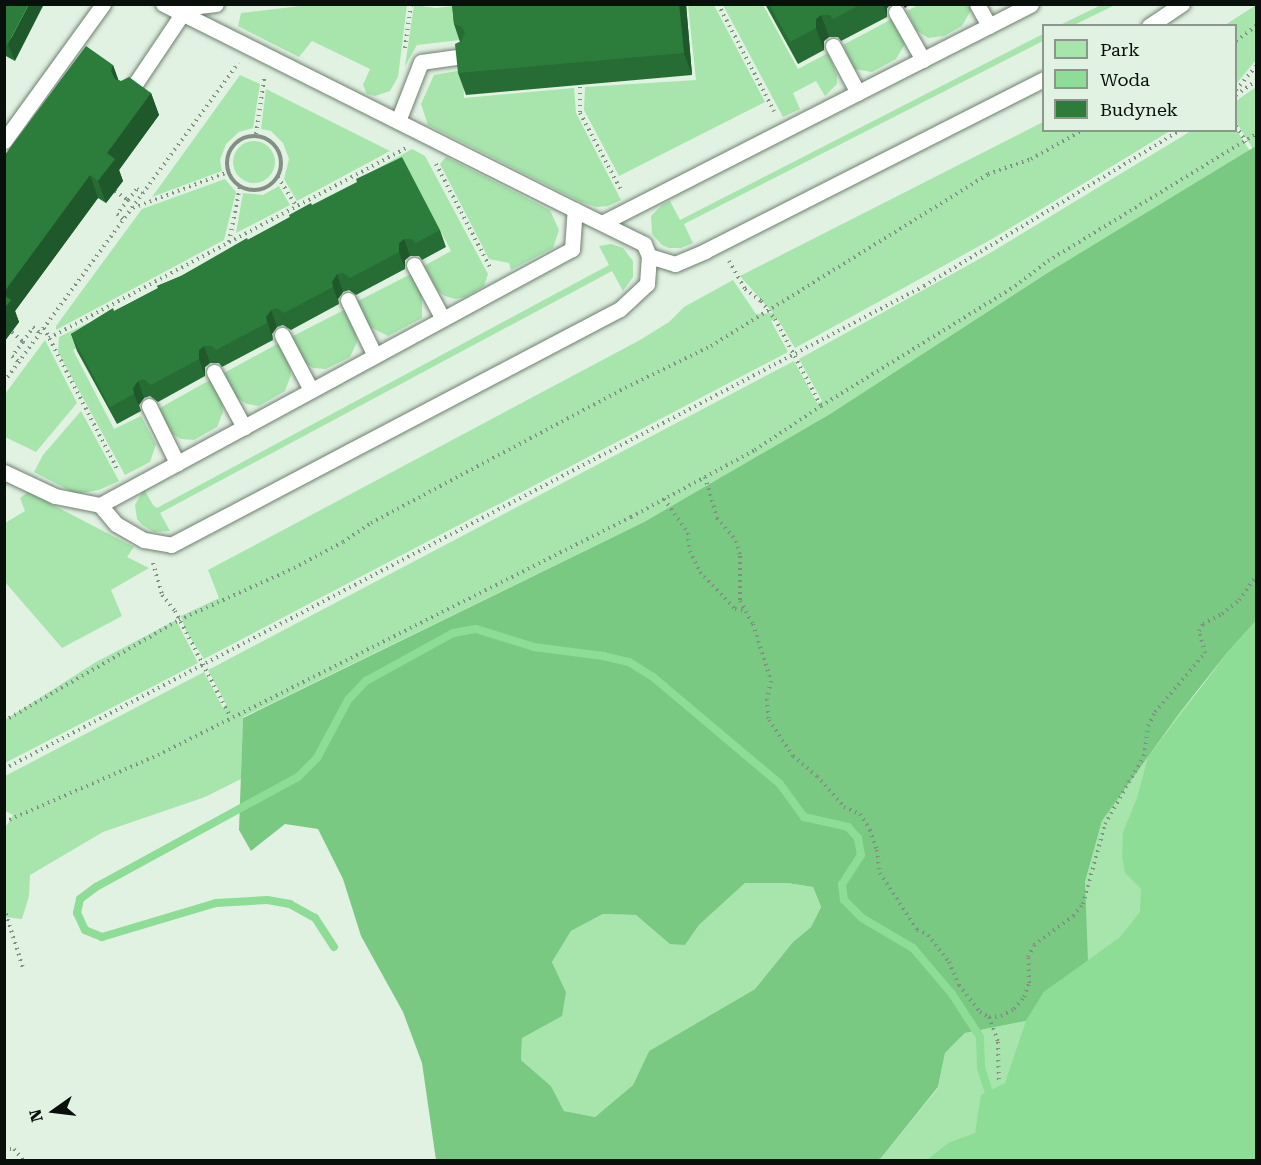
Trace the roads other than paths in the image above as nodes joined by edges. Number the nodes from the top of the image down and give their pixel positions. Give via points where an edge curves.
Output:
1 (103, 4) edge
2 (216, 4) edge
3 (977, 4) edge
4 (1031, 4) edge
5 (1182, 4) edge
6 (172, 9) edge
7 (896, 12) dead end
8 (1152, 24) edge
9 (989, 26) junction
10 (833, 46) edge
11 (463, 56) edge
12 (923, 60) junction
13 (1042, 80) edge
14 (129, 93) edge
15 (858, 93) junction
16 (398, 121) junction
17 (4, 141) edge
18 (575, 210) junction
19 (604, 222) junction
20 (649, 256) junction
21 (414, 265) dead end
22 (348, 300) dead end
23 (443, 319) junction
24 (282, 335) dead end
25 (375, 356) junction
26 (214, 372) dead end
27 (311, 390) junction
28 (149, 406) edge
29 (244, 427) junction
30 (177, 463) junction
31 (4, 472) edge
32 (100, 505) junction

1 - 17 lane
2 - 6 lane
3 - 9 lane
4 - 9 lane
5 - 8 lane
6 - 14 lane
6 - 16 lane
7 - 12 lane
9 - 12 lane
10 - 15 lane
11 - 16 lane via 422,62
12 - 15 lane
13 - 20 lane via 720,244 675,264
15 - 19 lane
16 - 18 lane
18 - 19 lane
18 - 23 lane via 572,249
19 - 20 lane via 644,244
20 - 32 lane via 647,284 620,309 171,545 148,540 116,524
21 - 23 lane
22 - 25 lane
23 - 25 lane
24 - 27 lane
25 - 27 lane
26 - 29 lane
27 - 29 lane
28 - 30 lane
29 - 30 lane
30 - 32 lane
31 - 32 lane via 55,496

